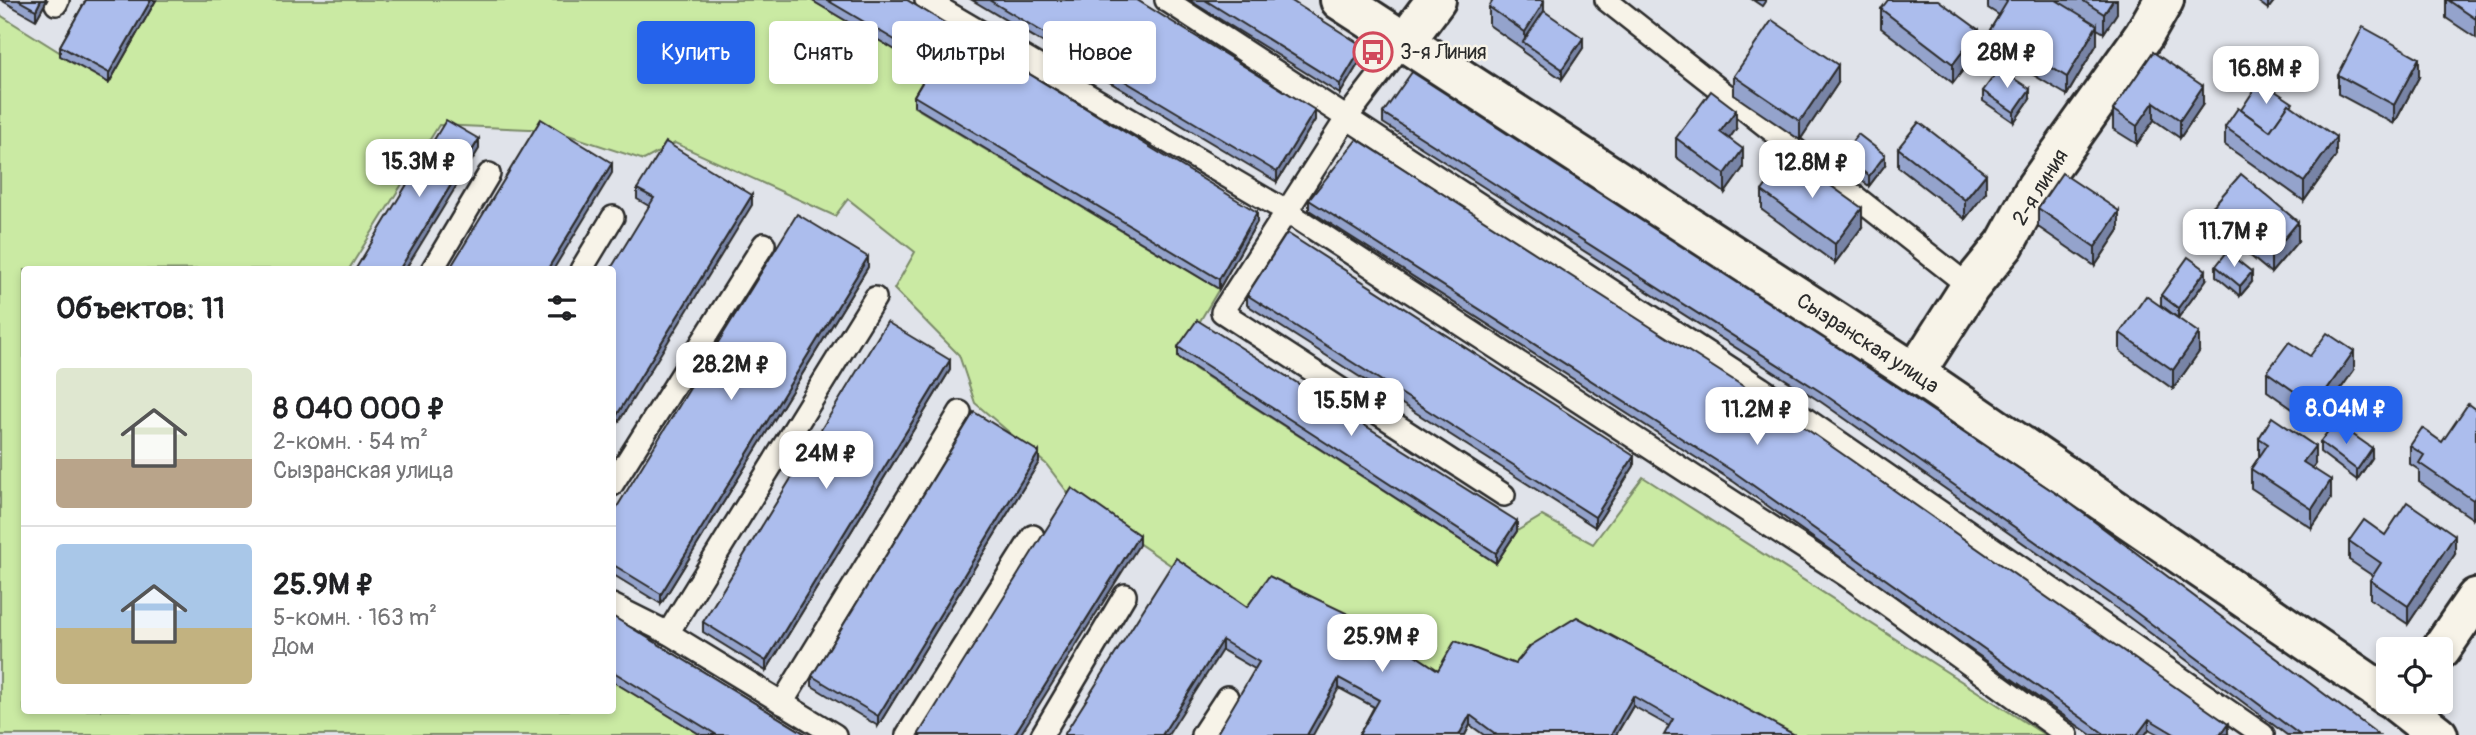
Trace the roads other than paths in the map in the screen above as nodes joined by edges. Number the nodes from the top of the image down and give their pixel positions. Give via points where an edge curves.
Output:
1 (926, 0) edge
2 (1166, 0) edge
3 (1340, 0) edge
4 (1436, 0) edge
5 (1606, 0) edge
6 (2164, 0) edge
7 (1406, 40) junction
8 (1348, 116) junction
9 (489, 174) dead end
10 (1286, 211) junction
11 (613, 217) dead end
12 (764, 244) dead end
13 (434, 266) edge
14 (583, 266) edge
15 (1970, 287) junction
16 (875, 298) dead end
17 (1915, 373) junction
18 (960, 412) dead end
19 (616, 479) edge
20 (1504, 495) dead end
21 (1032, 536) dead end
22 (1125, 595) dead end
23 (2476, 598) edge
24 (616, 607) edge
25 (668, 634) junction
26 (2449, 637) edge
27 (2376, 686) edge
28 (1227, 697) dead end
29 (782, 703) junction
30 (2413, 714) edge
31 (835, 735) edge
32 (907, 735) edge
33 (1042, 735) edge
34 (1202, 735) edge
35 (2067, 735) edge
36 (2263, 735) edge
37 (2438, 735) edge

1 - 10 lane
2 - 8 lane
3 - 7 street, Сызранская улица
4 - 7 street
5 - 15 lane
6 - 15 street, 2-я линия via 2036,187 2005,244
7 - 8 lane
7 - 17 street, Сызранская улица
8 - 10 lane
8 - 36 lane via 1761,388
9 - 13 lane
10 - 20 lane via 1222,312
10 - 35 lane via 1847,576
11 - 14 lane
12 - 19 lane
15 - 17 street, 2-я линия
16 - 25 lane
17 - 27 street, Сызранская улица
18 - 29 lane
21 - 32 lane
22 - 33 lane
23 - 26 street
24 - 25 lane
25 - 29 lane
28 - 34 lane
29 - 31 lane
30 - 37 street, Сызранская улица

